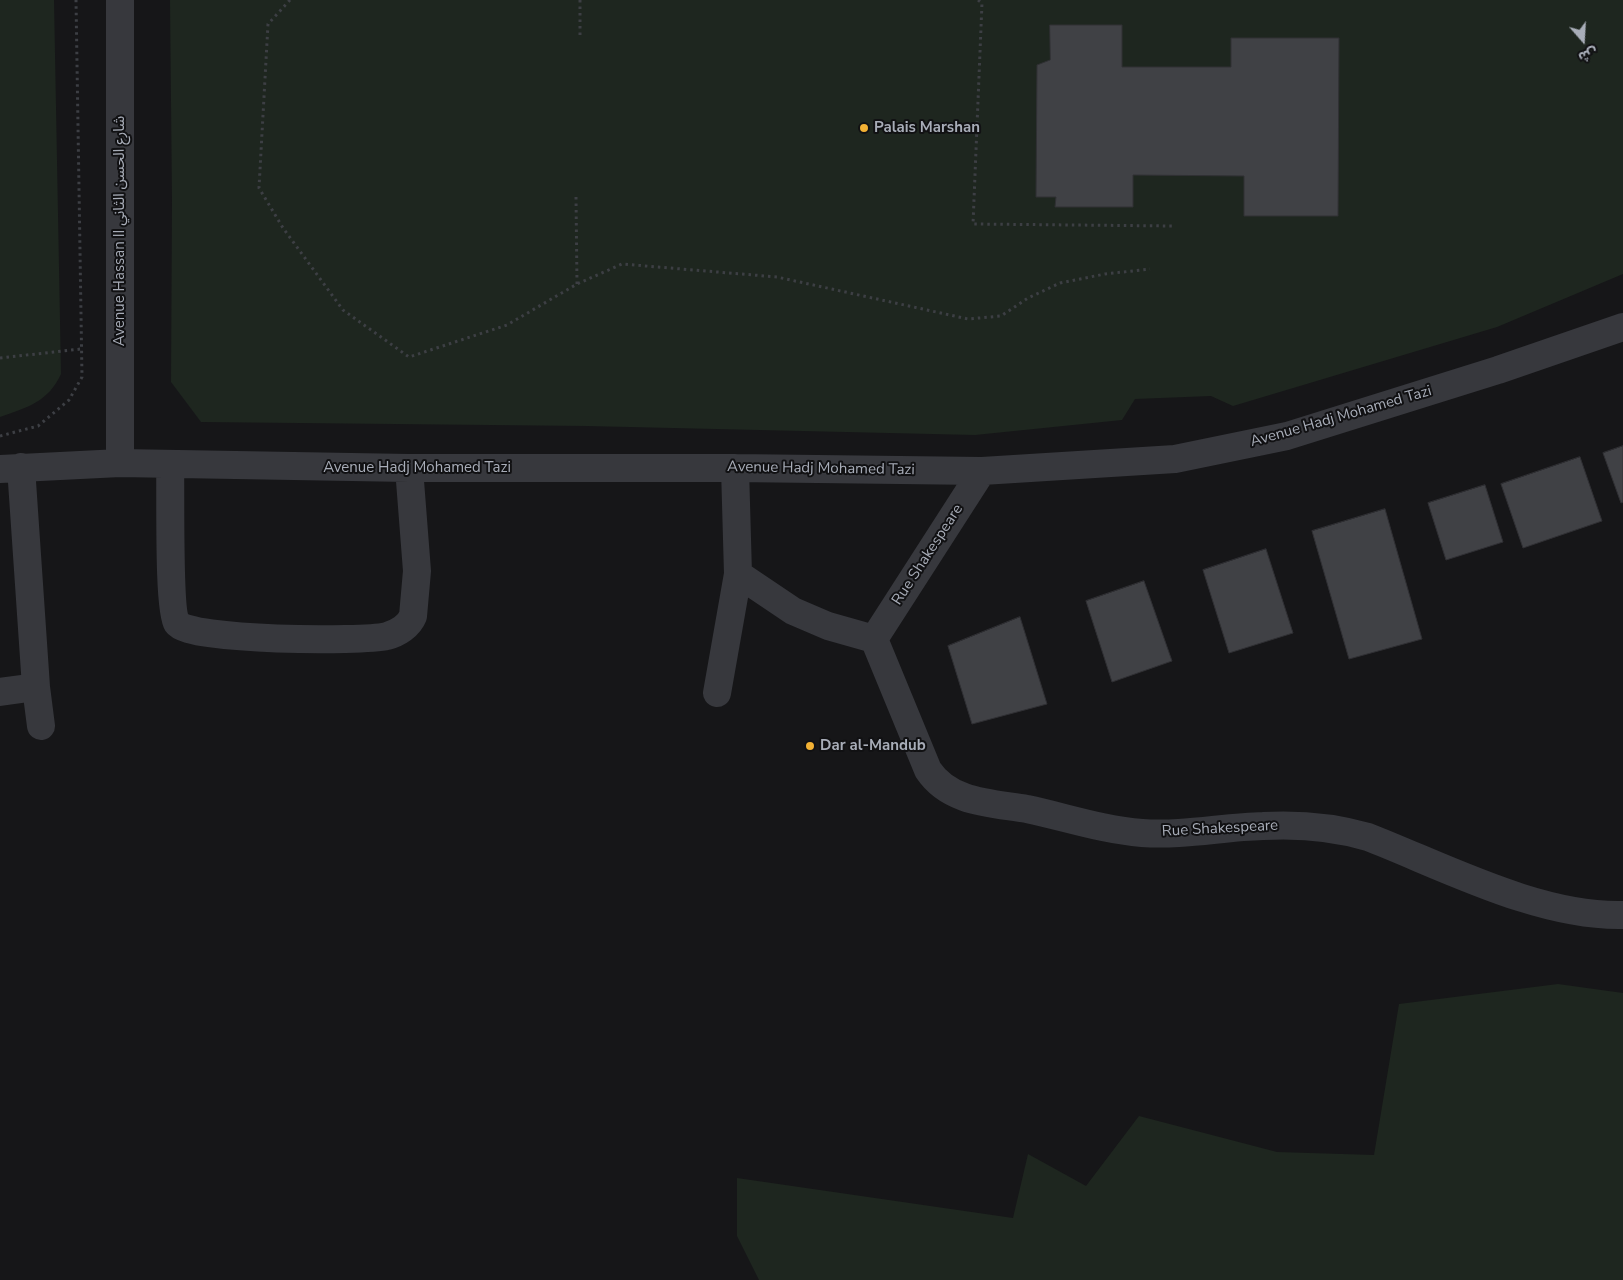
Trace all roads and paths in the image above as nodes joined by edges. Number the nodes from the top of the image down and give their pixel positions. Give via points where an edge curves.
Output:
1 (76, 0) edge
2 (120, 0) edge
3 (290, 0) edge
4 (580, 0) edge
5 (978, 0) edge
6 (580, 34) dead end
7 (576, 197) dead end
8 (1174, 226) dead end
9 (1150, 269) dead end
10 (577, 284) junction
11 (1620, 329) edge
12 (81, 349) junction
13 (0, 358) edge
14 (0, 436) edge
15 (120, 462) junction
16 (170, 464) junction
17 (11, 468) edge
18 (409, 468) junction
19 (735, 468) junction
20 (982, 471) junction
21 (738, 574) junction
22 (874, 639) junction
23 (36, 687) junction
24 (0, 692) edge
25 (717, 693) dead end
26 (40, 726) dead end
27 (1623, 915) edge

1 - 12 path
2 - 15 street, Avenue Hassan II شارع الحسن الثاني
3 - 10 path via 268,24 259,188 283,228 343,310 409,357 507,325
4 - 6 path
5 - 8 path via 982,3 973,224
7 - 10 path
9 - 10 path via 1060,283 1028,298 1002,316 968,320 777,277 622,264
11 - 20 street, Avenue Hadj Mohamed Tazi via 1361,413 1246,446 1175,459
12 - 13 path
12 - 14 path via 82,377 69,400 38,426
15 - 16 street, Avenue Hadj Mohamed Tazi
15 - 17 street, Avenue Hadj Mohamed Tazi
16 - 18 street, Avenue Hadj Mohamed Tazi
16 - 18 street via 171,593 179,627 187,631 223,635 353,640 398,632 411,622 413,616 416,571
17 - 23 street
18 - 19 street, Avenue Hadj Mohamed Tazi
19 - 20 street, Avenue Hadj Mohamed Tazi
19 - 21 street
20 - 22 street, Rue Shakespeare
21 - 22 street via 793,611
21 - 25 street
22 - 27 street, Rue Shakespeare via 928,770 942,786 955,794 1142,833 1201,833 1262,826 1342,830 1368,837 1535,902 1567,910
23 - 24 street
23 - 26 street

